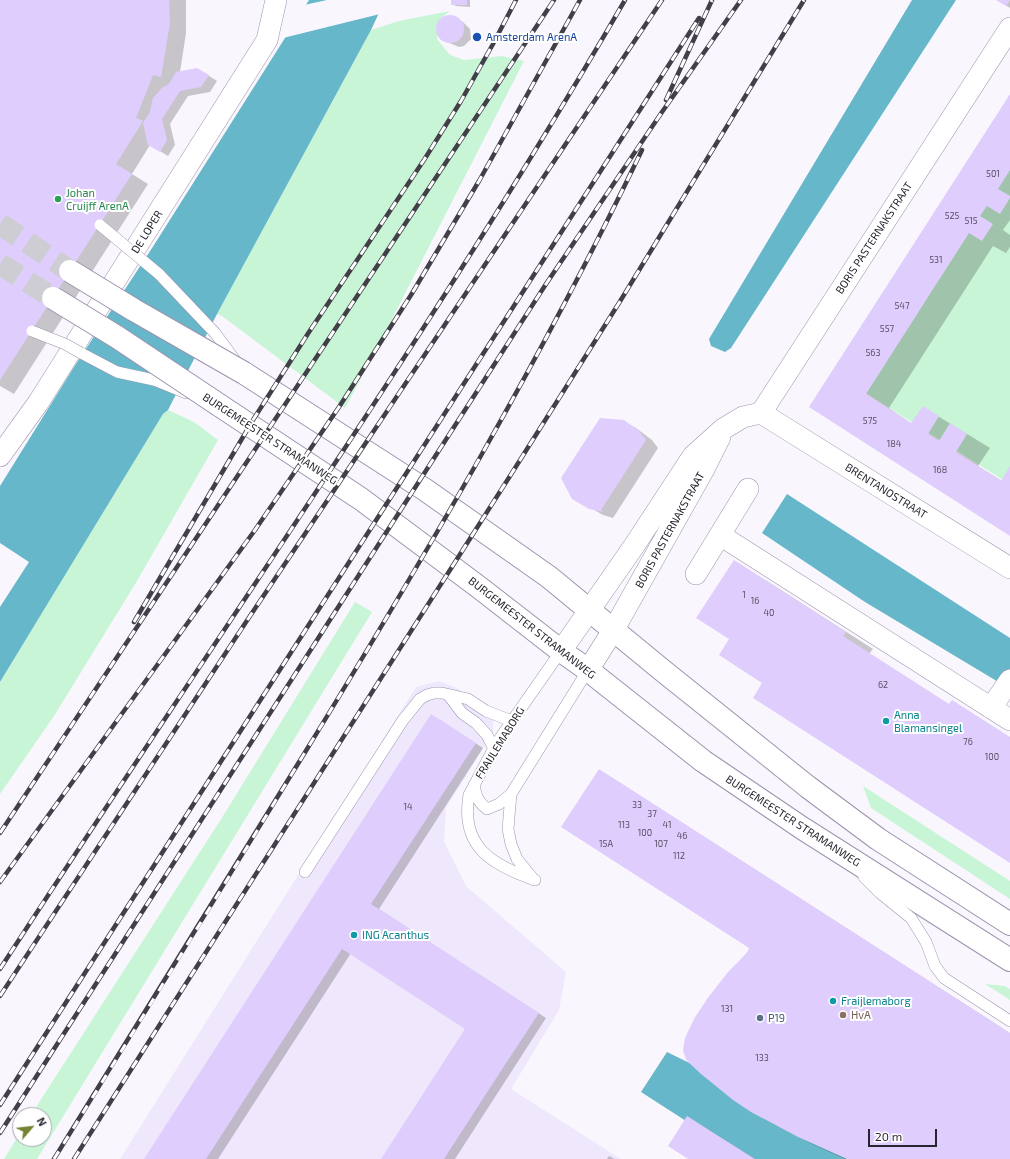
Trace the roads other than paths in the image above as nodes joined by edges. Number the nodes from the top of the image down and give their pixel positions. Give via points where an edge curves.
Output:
1 (276, 0) edge
2 (1010, 28) edge
3 (100, 225) dead end
4 (70, 270) tunnel mouth
5 (53, 298) tunnel mouth
6 (32, 331) dead end
7 (244, 373) junction
8 (219, 406) junction
9 (761, 413) junction
10 (723, 429) junction
11 (0, 456) edge
12 (748, 489) dead end
13 (720, 535) junction
14 (1010, 568) edge
15 (696, 574) dead end
16 (590, 611) junction
17 (614, 629) junction
18 (561, 651) junction
19 (588, 670) junction
20 (1001, 693) edge
21 (449, 696) junction
22 (1010, 720) edge
23 (512, 721) junction
24 (494, 749) junction
25 (474, 785) junction
26 (511, 794) junction
27 (834, 849) junction
28 (305, 872) dead end
29 (1010, 924) edge
30 (1010, 960) edge
31 (1010, 1021) edge

1 - 11 street, DE LOPER via 267,40 38,404
2 - 9 street, BORIS PASTERNAKSTRAAT
3 - 7 lane, bridge via 159,274 181,296 215,333
4 - 7 main road, bridge
5 - 8 main road, BURGEMEESTER STRAMANWEG, bridge via 117,337
6 - 8 lane, bridge via 65,344 116,372 154,380
7 - 16 main road via 424,489 550,577
8 - 18 main road, BURGEMEESTER STRAMANWEG via 361,499
9 - 10 street, BORIS PASTERNAKSTRAAT via 743,417
9 - 14 street, BRENTANOSTRAAT
10 - 16 street, BORIS PASTERNAKSTRAAT via 693,456
10 - 17 street, BORIS PASTERNAKSTRAAT via 704,469
12 - 13 street
13 - 15 street
13 - 20 street
16 - 17 main road
16 - 18 street, BORIS PASTERNAKSTRAAT
17 - 19 street, BORIS PASTERNAKSTRAAT
17 - 29 main road via 808,787 878,839
18 - 19 main road, BURGEMEESTER STRAMANWEG
18 - 23 lane, FRAIJLEMABORG
19 - 26 lane, FRAIJLEMABORG
19 - 27 main road, BURGEMEESTER STRAMANWEG via 703,762
20 - 22 street
21 - 23 lane via 468,699
21 - 24 lane via 462,713 487,735
21 - 28 lane via 434,693 420,699 403,720
23 - 24 lane, FRAIJLEMABORG
24 - 25 lane, FRAIJLEMABORG
25 - 26 lane via 479,803 487,809 499,804
25 - 26 lane, FRAIJLEMABORG via 469,795 467,817 474,840 482,852 511,872 535,880 517,859 511,844 508,824
27 - 30 main road, BURGEMEESTER STRAMANWEG
27 - 31 lane via 880,893 911,918 926,942 935,966 944,978

